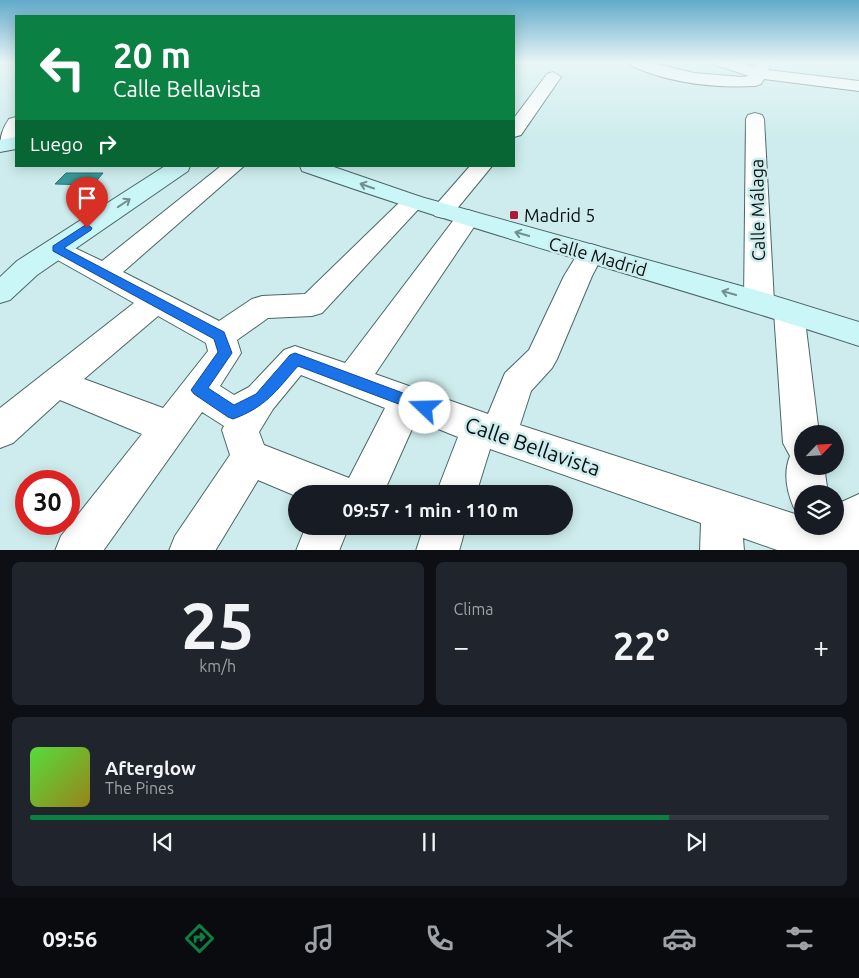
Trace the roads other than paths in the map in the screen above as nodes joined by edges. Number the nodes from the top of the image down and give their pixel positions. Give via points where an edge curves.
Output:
1 (545, 88) edge
2 (755, 119) dead end
3 (15, 126) edge
4 (515, 130) edge
5 (8, 144) edge
6 (178, 167) edge
7 (233, 167) edge
8 (313, 167) edge
9 (481, 167) edge
10 (414, 202) junction
11 (455, 214) junction
12 (56, 248) junction
13 (590, 254) junction
14 (103, 274) junction
15 (0, 293) edge
16 (156, 302) junction
17 (774, 307) junction
18 (859, 334) edge
19 (220, 336) junction
20 (352, 380) junction
21 (55, 383) junction
22 (198, 390) junction
23 (261, 398) junction
24 (407, 401) junction
25 (798, 425) edge
26 (170, 428) junction
27 (0, 431) edge
28 (488, 432) junction
29 (250, 458) junction
30 (318, 485) edge
31 (366, 485) edge
32 (461, 485) edge
33 (722, 510) junction
34 (859, 515) edge
35 (324, 535) edge
36 (442, 535) edge
37 (822, 539) edge
38 (76, 550) edge
39 (190, 550) edge
40 (317, 550) edge
41 (437, 550) edge
42 (722, 550) edge

1 - 4 street
2 - 17 street, Calle Málaga
3 - 5 street
12 -> 6 street
7 - 14 street
10 -> 8 street, Calle Madrid
9 - 11 street
10 - 11 street, Calle Madrid
10 - 19 street via 312,305 262,307
13 -> 11 street, Calle Madrid
11 - 20 street
12 - 14 street
12 - 15 street via 27,268
17 -> 13 street, Calle Madrid
13 - 28 street via 541,359 517,383
14 - 16 street
16 - 19 street
16 - 21 street
17 - 18 street, Calle Madrid
17 - 25 street, Calle Málaga
19 - 22 street via 225,353
20 - 23 street, Calle Bellavista via 295,359
20 - 24 street, Calle Bellavista
21 - 26 street
21 - 27 street
22 - 23 street, Calle Bellavista via 233,413
22 - 26 street
23 - 29 street via 240,430
24 - 28 street, Calle Bellavista
24 - 31 street
26 - 38 street
28 - 32 street
28 - 33 street, Calle Bellavista
29 - 30 street
29 - 39 street
33 - 37 street, Calle Bellavista
33 - 42 street
34 - 37 street
35 - 40 street
36 - 41 street

